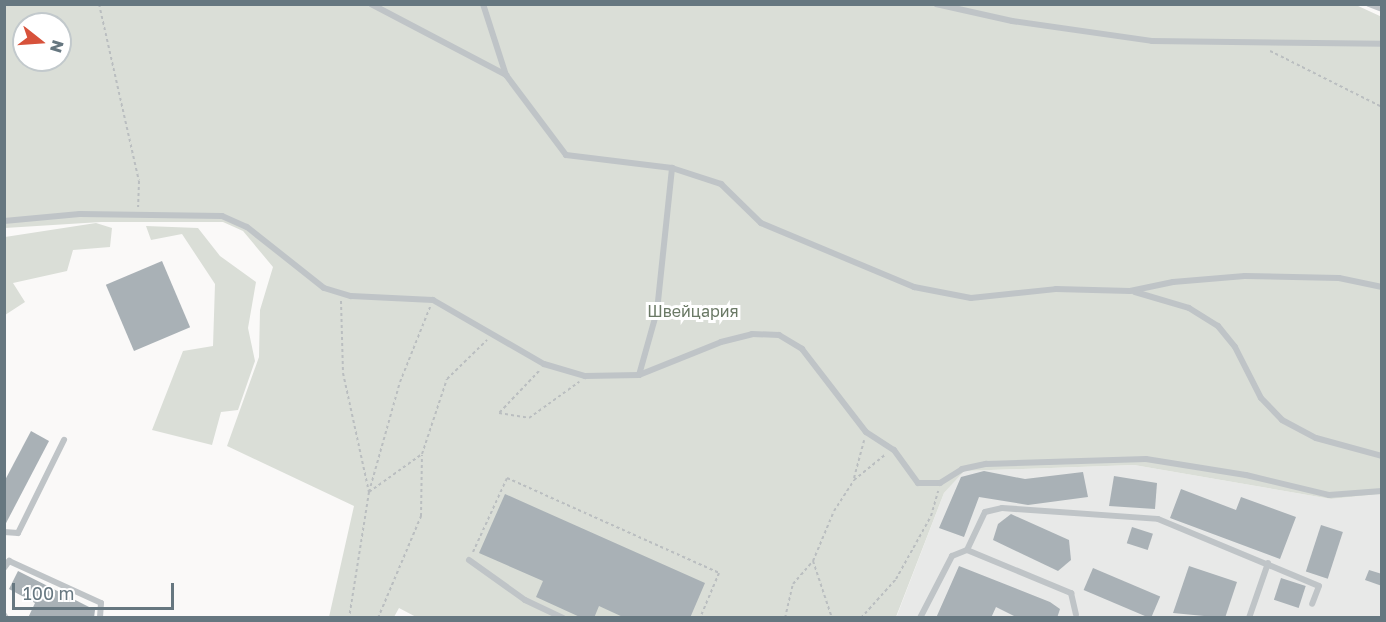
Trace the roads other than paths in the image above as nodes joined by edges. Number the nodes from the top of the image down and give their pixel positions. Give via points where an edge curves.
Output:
1 (371, 4) edge
2 (483, 4) edge
3 (936, 4) edge
4 (1369, 4) edge
5 (1382, 9) edge
6 (1382, 44) edge
7 (506, 75) junction
8 (672, 168) junction
9 (4, 221) edge
10 (1382, 287) edge
11 (1130, 291) junction
12 (639, 375) junction
13 (64, 440) dead end
14 (1382, 456) edge
15 (1382, 492) edge
16 (4, 532) edge
17 (968, 550) junction
18 (470, 560) road end
19 (1268, 563) junction
20 (4, 568) edge
21 (1312, 604) dead end
22 (1075, 616) edge
23 (100, 618) edge
24 (563, 618) edge
25 (920, 618) edge
26 (1084, 618) edge
27 (1249, 618) edge

1 - 7 lane
2 - 7 lane
3 - 6 lane via 1087,34 1259,45
4 - 5 lane
7 - 8 lane via 566,155
8 - 11 lane via 721,184 761,222 783,234 914,287 971,298 1056,289
8 - 12 lane via 657,311
9 - 12 lane via 80,214 231,219 324,288 340,293 433,300 464,314 491,336 544,364 585,376
10 - 11 lane via 1339,278 1245,276 1173,282
11 - 14 lane via 1189,308 1218,326 1261,398 1282,420 1316,438
12 - 15 lane via 722,342 752,334 779,335 802,349 866,432 894,450 918,483 940,483 962,469 986,464 1146,459 1246,475 1329,495
13 - 16 lane via 18,532
17 - 19 lane via 985,512 1002,508 1158,519
17 - 22 lane via 1071,593
17 - 25 lane via 952,556
18 - 24 lane via 525,600
19 - 21 lane via 1319,586
19 - 27 lane
20 - 23 lane via 9,561 100,603
22 - 26 lane

